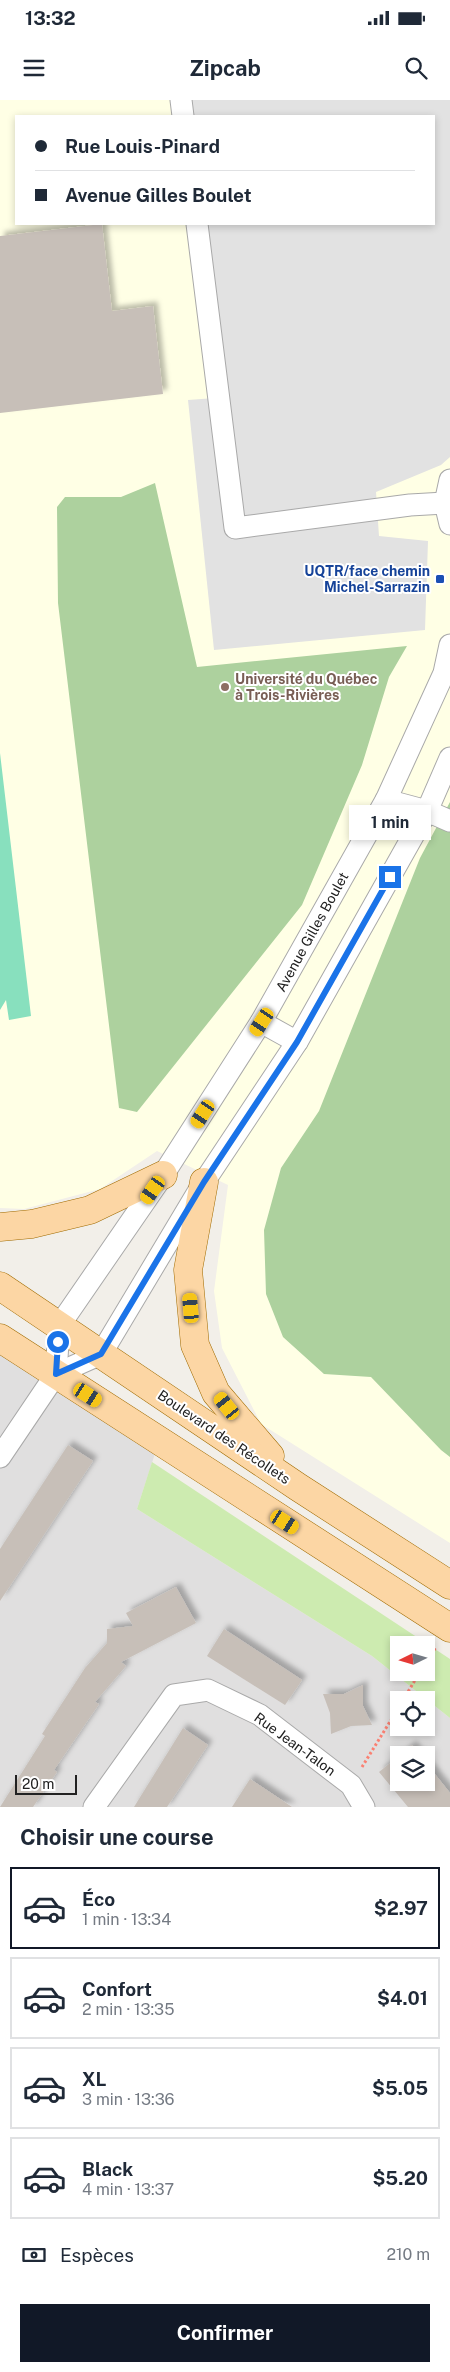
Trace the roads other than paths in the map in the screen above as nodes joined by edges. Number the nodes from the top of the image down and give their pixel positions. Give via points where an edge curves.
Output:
1 (181, 100) edge
2 (183, 115) edge
3 (197, 225) edge
4 (450, 480) edge
5 (445, 503) junction
6 (450, 524) edge
7 (450, 645) edge
8 (450, 758) edge
9 (386, 800) junction
10 (427, 811) junction
11 (450, 822) edge
12 (262, 1022) junction
13 (297, 1042) junction
14 (163, 1175) junction
15 (204, 1182) junction
16 (0, 1227) edge
17 (0, 1286) edge
18 (59, 1326) junction
19 (0, 1338) edge
20 (101, 1354) junction
21 (56, 1374) junction
22 (0, 1457) edge
23 (298, 1487) junction
24 (450, 1585) edge
25 (450, 1628) edge
26 (94, 1807) edge
27 (364, 1807) edge

1 - 2 street
3 - 5 street via 235,528
4 - 5 street
5 - 6 street
7 - 9 street, Avenue Gilles Boulet via 444,673
8 - 10 street
9 - 10 street
9 - 12 street, Avenue Gilles Boulet
10 - 11 street
10 - 13 street
12 - 13 street
12 - 14 street, Avenue Gilles Boulet
13 - 15 street
14 - 16 main road via 90,1210 32,1224
14 - 18 street, Avenue Gilles Boulet
15 - 20 street
15 - 23 main road via 188,1270 195,1345 216,1393
17 - 18 main road, Boulevard des Récollets
18 - 20 main road, Boulevard des Récollets
18 - 21 street
19 - 21 main road
20 - 21 street
20 - 23 main road, Boulevard des Récollets
21 - 22 street
21 - 25 main road
23 - 24 main road, Boulevard des Récollets
26 - 27 street, Rue Jean-Talon via 174,1695 208,1690 260,1715 351,1785

